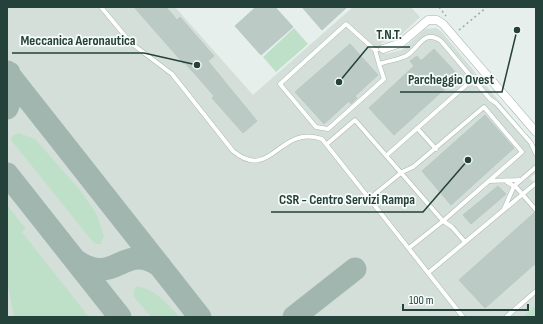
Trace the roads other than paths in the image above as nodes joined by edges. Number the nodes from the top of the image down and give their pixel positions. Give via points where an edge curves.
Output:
1 (101, 7) edge
2 (379, 49) junction
3 (379, 64) junction
4 (473, 79) junction
5 (417, 128) junction
6 (536, 132) edge
7 (327, 144) junction
8 (436, 149) junction
9 (536, 154) edge
10 (387, 155) junction
11 (536, 167) edge
12 (402, 172) junction
13 (522, 180) junction
14 (489, 182) junction
15 (507, 182) junction
16 (536, 183) edge
17 (514, 186) junction
18 (522, 194) junction
19 (370, 198) junction
20 (503, 210) junction
21 (536, 210) edge
22 (443, 221) junction
23 (465, 242) junction
24 (409, 248) junction
25 (428, 273) junction
26 (536, 291) edge
27 (463, 317) edge
28 (506, 317) edge

1 - 7 lane via 131,43 172,74 239,156 248,160 263,160 299,137 314,137
2 - 3 lane
2 - 3 lane via 346,24 280,84 316,127 328,129 384,79
2 - 6 street via 401,43 428,20 437,20
3 - 4 lane via 406,56 431,36 440,41
4 - 5 lane
4 - 9 lane via 531,143
5 - 8 lane
5 - 10 lane
7 - 10 lane via 355,120
7 - 19 lane
8 - 12 lane via 413,167
8 - 14 lane via 484,107 522,152
10 - 12 lane
11 - 13 lane
12 - 19 lane
12 - 22 lane
13 - 15 lane
13 - 17 lane
14 - 15 lane
14 - 22 lane
15 - 17 lane
16 - 18 lane
17 - 18 lane
17 - 20 lane
18 - 20 lane
18 - 21 lane
19 - 24 lane
20 - 23 lane
22 - 23 lane
22 - 24 lane
23 - 25 lane
24 - 25 lane
25 - 27 lane
26 - 28 lane

